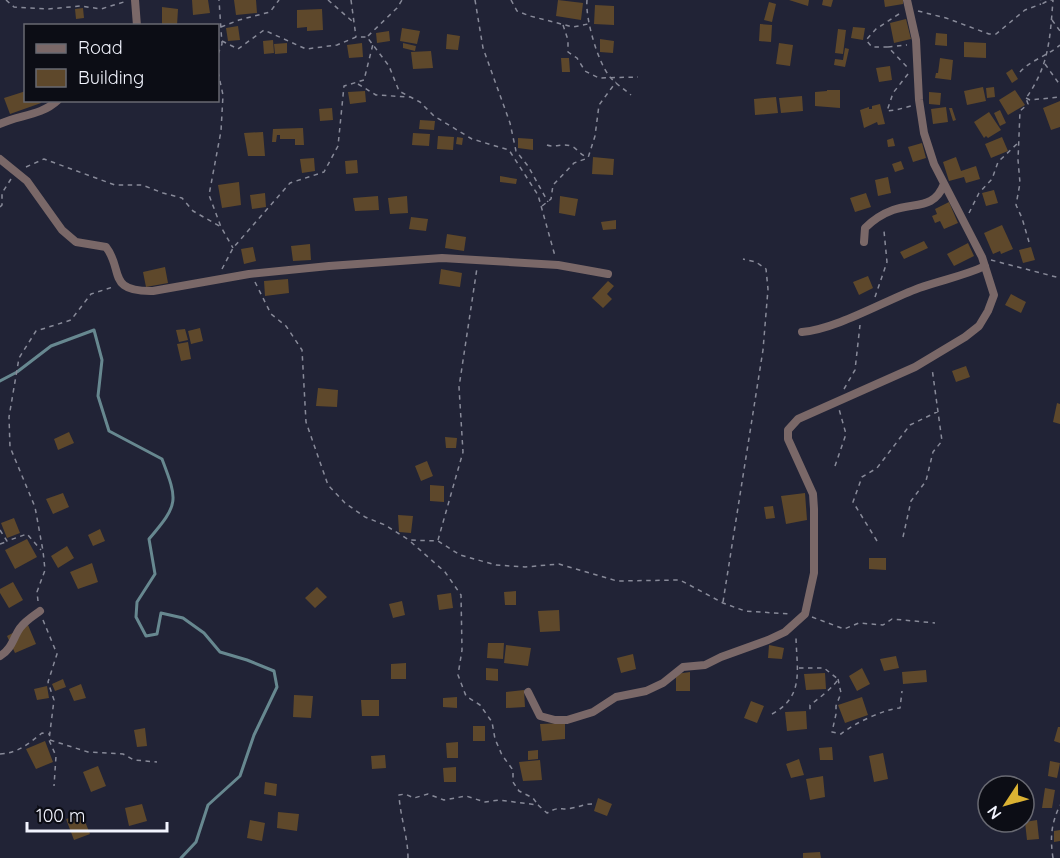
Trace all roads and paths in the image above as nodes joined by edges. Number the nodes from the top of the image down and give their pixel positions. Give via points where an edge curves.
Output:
1 (6, 0) edge
2 (133, 0) edge
3 (219, 0) edge
4 (279, 0) edge
5 (328, 0) edge
6 (351, 0) edge
7 (402, 0) edge
8 (475, 0) edge
9 (511, 0) edge
10 (587, 0) edge
11 (907, 0) edge
12 (1041, 0) edge
13 (1053, 0) edge
14 (1042, 4) junction
15 (909, 10) junction
16 (1052, 20) junction
17 (354, 22) junction
18 (589, 23) junction
19 (137, 24) edge
20 (563, 25) junction
21 (221, 27) junction
22 (1060, 31) edge
23 (367, 37) junction
24 (356, 38) junction
25 (222, 41) junction
26 (373, 44) junction
27 (914, 45) dead end
28 (1059, 46) edge
29 (888, 47) junction
30 (1060, 50) edge
31 (219, 51) edge
32 (1048, 54) junction
33 (1045, 64) junction
34 (1020, 72) dead end
35 (219, 77) edge
36 (638, 77) dead end
37 (612, 78) junction
38 (356, 82) junction
39 (616, 82) junction
40 (1060, 85) edge
41 (632, 95) dead end
42 (411, 97) junction
43 (1060, 97) edge
44 (1026, 98) junction
45 (54, 102) edge
46 (919, 104) junction
47 (0, 124) edge
48 (1019, 142) junction
49 (547, 145) dead end
50 (588, 158) junction
51 (0, 159) edge
52 (15, 172) junction
53 (944, 183) junction
54 (548, 202) junction
55 (541, 206) junction
56 (0, 207) edge
57 (964, 222) junction
58 (220, 227) junction
59 (884, 231) dead end
60 (864, 242) dead end
61 (1029, 242) dead end
62 (234, 248) junction
63 (743, 259) dead end
64 (479, 260) junction
65 (984, 262) junction
66 (558, 265) junction
67 (249, 274) junction
68 (608, 274) dead end
69 (1060, 278) edge
70 (216, 280) junction
71 (123, 284) junction
72 (869, 309) junction
73 (802, 332) dead end
74 (931, 359) junction
75 (837, 402) junction
76 (939, 411) junction
77 (835, 466) dead end
78 (0, 530) edge
79 (903, 537) dead end
80 (410, 540) junction
81 (438, 541) junction
82 (877, 541) dead end
83 (7, 542) junction
84 (0, 544) edge
85 (43, 551) junction
86 (723, 603) junction
87 (40, 611) junction
88 (805, 614) junction
89 (797, 622) junction
90 (935, 623) dead end
91 (0, 656) edge
92 (798, 668) junction
93 (838, 679) junction
94 (902, 691) dead end
95 (528, 692) dead end
96 (810, 710) dead end
97 (772, 714) dead end
98 (50, 734) junction
99 (49, 740) junction
100 (0, 754) edge
101 (157, 762) dead end
102 (54, 786) dead end
103 (592, 804) dead end
104 (538, 805) junction
105 (1060, 805) edge
106 (408, 858) edge
107 (1053, 858) edge

1 - 2 path via 14,7 48,9 101,9
2 - 19 street
3 - 21 path
4 - 21 path via 270,12
5 - 17 path
6 - 17 path
7 - 23 path
8 - 54 path via 483,48 516,151
9 - 20 path via 521,13
10 - 18 path
11 - 15 street
12 - 14 path
13 - 14 path
13 - 16 path
14 - 15 path via 1025,10 996,34
15 - 29 path via 894,16 866,40 872,47
15 - 46 street via 916,40
16 - 22 path
16 - 32 path
17 - 24 path
18 - 20 path via 580,27
18 - 37 path
20 - 37 path via 568,51 585,71 599,78
21 - 25 path
23 - 24 path
23 - 26 path
24 - 25 path via 306,50 264,30 238,49
25 - 31 path
26 - 38 path via 364,80
26 - 42 path via 399,91
27 - 29 path
28 - 30 path
28 - 32 path
29 - 46 path via 911,71 893,93 887,111
32 - 33 path
32 - 34 path
33 - 40 path
33 - 44 path
35 - 58 path via 223,95 221,131 209,195
36 - 37 path
37 - 39 path
38 - 42 path via 376,95
38 - 62 path via 344,86 338,146 324,172 290,183
39 - 41 path
39 - 50 path via 599,105
42 - 55 path via 434,117 472,139 509,150
43 - 44 path
44 - 48 path via 1028,104 1020,111
45 - 47 street via 37,114
46 - 53 street via 930,154
48 - 57 path via 999,162 992,180 979,193
48 - 61 path via 1016,205
49 - 50 path via 573,147
50 - 54 path via 574,164 553,185
51 - 52 street
52 - 56 path via 2,193
52 - 58 path via 44,159 115,185 142,184 182,198 193,212
52 - 71 street via 27,181 62,230 76,242 106,247
53 - 57 street
53 - 60 street via 934,200 873,220 865,228
54 - 55 path
55 - 66 path
57 - 65 street
58 - 62 path
59 - 72 path via 887,262
62 - 70 path
63 - 86 path via 765,269 768,289 763,350
64 - 66 street
64 - 67 street via 442,258
64 - 81 path via 459,387 463,452
65 - 69 path
65 - 72 street via 967,274 937,281
65 - 74 street via 993,295 980,326
66 - 68 street
67 - 70 street
67 - 80 path via 272,314 286,326 302,350 306,422 328,485 365,517
70 - 71 street via 140,292
71 - 85 path via 91,294 71,320 36,331 19,358 9,417 10,447 35,507
72 - 73 street via 825,328
72 - 75 path via 858,328 855,370
74 - 75 street
74 - 76 path
75 - 77 path via 846,434
75 - 88 street via 798,419 788,430 788,439 813,494 814,573
76 - 79 path via 942,441 933,452 926,481 911,501
76 - 82 path via 910,425 877,468 862,477 853,502
78 - 83 path
80 - 81 path
80 - 104 path via 445,572 461,595 462,650 458,675 466,696 480,705 492,722 502,755 513,770 513,782
81 - 86 path via 460,555 496,565 559,564 617,581 680,580
83 - 84 path
83 - 85 path via 27,534
85 - 87 path via 45,570 37,591
86 - 88 path via 745,612
87 - 91 street via 20,627 14,642
87 - 98 path via 57,654 48,682 54,700
88 - 89 street
88 - 90 path via 844,629 859,623 883,626 892,619
89 - 92 path
89 - 95 street via 768,640 705,665 683,666 646,691 616,697 593,712 567,720 540,716
92 - 93 path via 824,668
92 - 97 path via 792,699
93 - 94 path via 841,693 832,732 841,734 881,711 900,708
93 - 96 path via 810,705
98 - 99 path
98 - 100 path via 42,733 13,753
99 - 101 path via 88,752 123,754 134,760
99 - 102 path via 56,756
103 - 104 path via 571,809 556,807 547,813
104 - 106 path via 485,802 466,796 444,800 428,794 414,798 399,795
105 - 107 path via 1052,822

